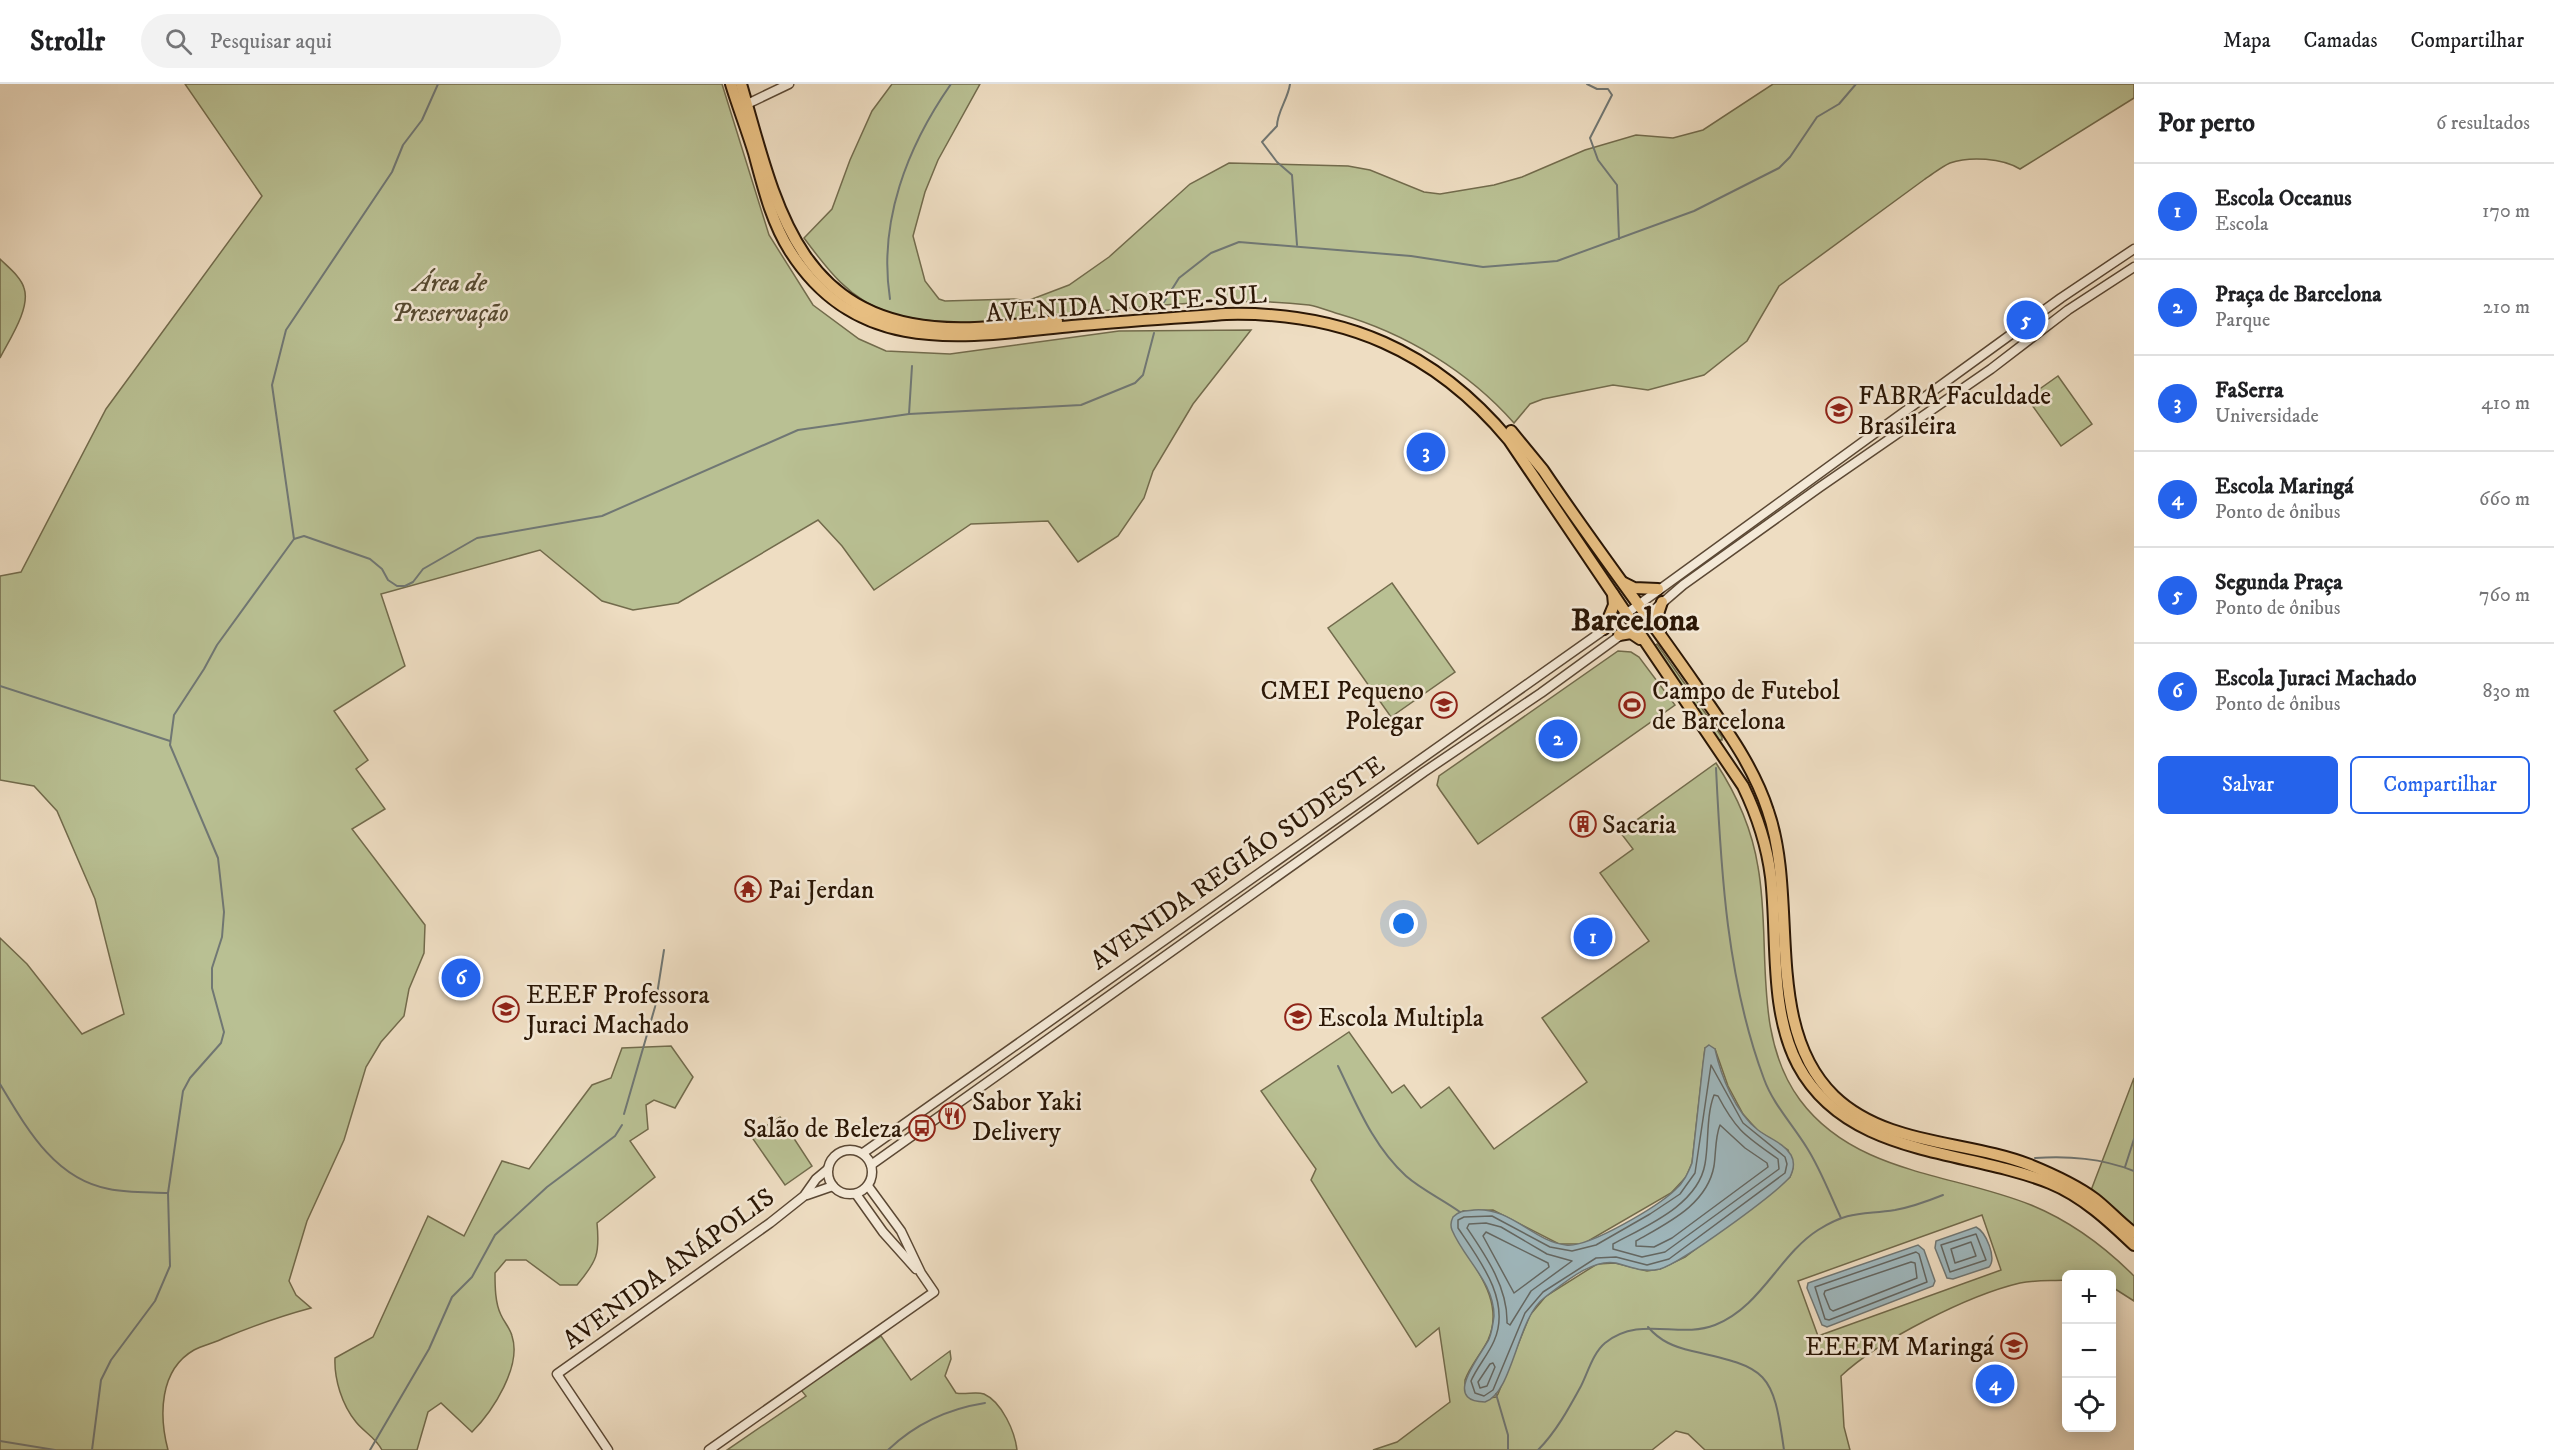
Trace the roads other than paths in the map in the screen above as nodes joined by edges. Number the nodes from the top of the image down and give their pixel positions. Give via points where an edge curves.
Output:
1 (731, 84) edge
2 (789, 84) edge
3 (742, 88) edge
4 (770, 94) junction
5 (743, 107) junction
6 (2134, 249) edge
7 (2134, 267) edge
8 (1622, 582) junction
9 (1658, 590) junction
10 (1613, 594) junction
11 (1662, 602) junction
12 (1638, 605) junction
13 (1626, 614) junction
14 (1647, 616) junction
15 (1633, 626) junction
16 (1604, 629) junction
17 (1619, 635) junction
18 (1661, 635) junction
19 (1646, 644) junction
20 (1553, 664) junction
21 (1562, 677) junction
22 (1531, 679) junction
23 (1541, 693) junction
24 (1217, 904) junction
25 (1215, 920) junction
26 (862, 1153) junction
27 (872, 1165) junction
28 (828, 1169) junction
29 (833, 1186) junction
30 (868, 1186) junction
31 (856, 1194) junction
32 (804, 1196) junction
33 (2134, 1233) edge
34 (2134, 1245) edge
35 (921, 1273) junction
36 (608, 1450) edge
37 (709, 1450) edge

1 - 5 main road, AVENIDA NORTE-SUL
2 - 4 street
3 - 4 street
3 - 5 main road, AVENIDA NORTE-SUL
4 - 5 street
5 - 8 main road, AVENIDA NORTE-SUL via 794,241 829,284 860,306 890,319 941,328 1244,307 1317,314 1372,330 1416,350 1489,405 1543,470
5 - 10 main road, AVENIDA NORTE-SUL via 782,236 817,285 855,314 906,332 957,337 1218,314 1270,314 1325,322 1380,340 1453,382 1495,422
6 - 9 street, AVENIDA REGIÃO SUDESTE
7 - 11 street, AVENIDA REGIÃO SUDESTE via 1820,486
8 - 9 main road via 1634,588
8 - 12 main road, AVENIDA NORTE-SUL
9 - 12 street, AVENIDA REGIÃO SUDESTE
10 - 13 main road, AVENIDA NORTE-SUL
10 - 16 main road via 1614,605
11 - 14 street, AVENIDA REGIÃO SUDESTE
11 - 18 main road via 1658,614
12 - 13 street, AVENIDA REGIÃO SUDESTE
12 - 14 main road, AVENIDA NORTE-SUL
13 - 15 main road, AVENIDA NORTE-SUL
13 - 16 street, AVENIDA REGIÃO SUDESTE
14 - 15 street, AVENIDA REGIÃO SUDESTE
14 - 18 main road, AVENIDA NORTE-SUL
15 - 17 street, AVENIDA REGIÃO SUDESTE
15 - 19 main road, AVENIDA NORTE-SUL
16 - 20 street, AVENIDA REGIÃO SUDESTE
17 - 19 main road via 1631,633
17 - 21 street, AVENIDA REGIÃO SUDESTE
18 - 33 main road, AVENIDA NORTE-SUL via 1733,740 1769,813 1782,890 1792,1020 1804,1058 1817,1078 1846,1106 1877,1124 2029,1164 2066,1181 2096,1200
19 - 34 main road, AVENIDA NORTE-SUL via 1726,758 1756,816 1770,876 1782,1021 1798,1064 1817,1092 1852,1121 1888,1138 2023,1173 2069,1192
20 - 21 street via 1561,670
20 - 22 street, AVENIDA REGIÃO SUDESTE
21 - 23 street, AVENIDA REGIÃO SUDESTE
22 - 23 street
22 - 24 street, AVENIDA REGIÃO SUDESTE
23 - 25 street, AVENIDA REGIÃO SUDESTE
24 - 25 street via 1219,913
24 - 26 street, AVENIDA REGIÃO SUDESTE
25 - 27 street, AVENIDA REGIÃO SUDESTE
26 - 27 street
26 - 28 street via 842,1151
27 - 30 street
28 - 29 street
28 - 32 street, AVENIDA ANÁPOLIS
29 - 31 street via 844,1194
29 - 32 street, AVENIDA ANÁPOLIS
30 - 31 street
30 - 35 street via 901,1231
31 - 35 street
32 - 36 street, AVENIDA ANÁPOLIS via 557,1374
35 - 37 street via 934,1292

